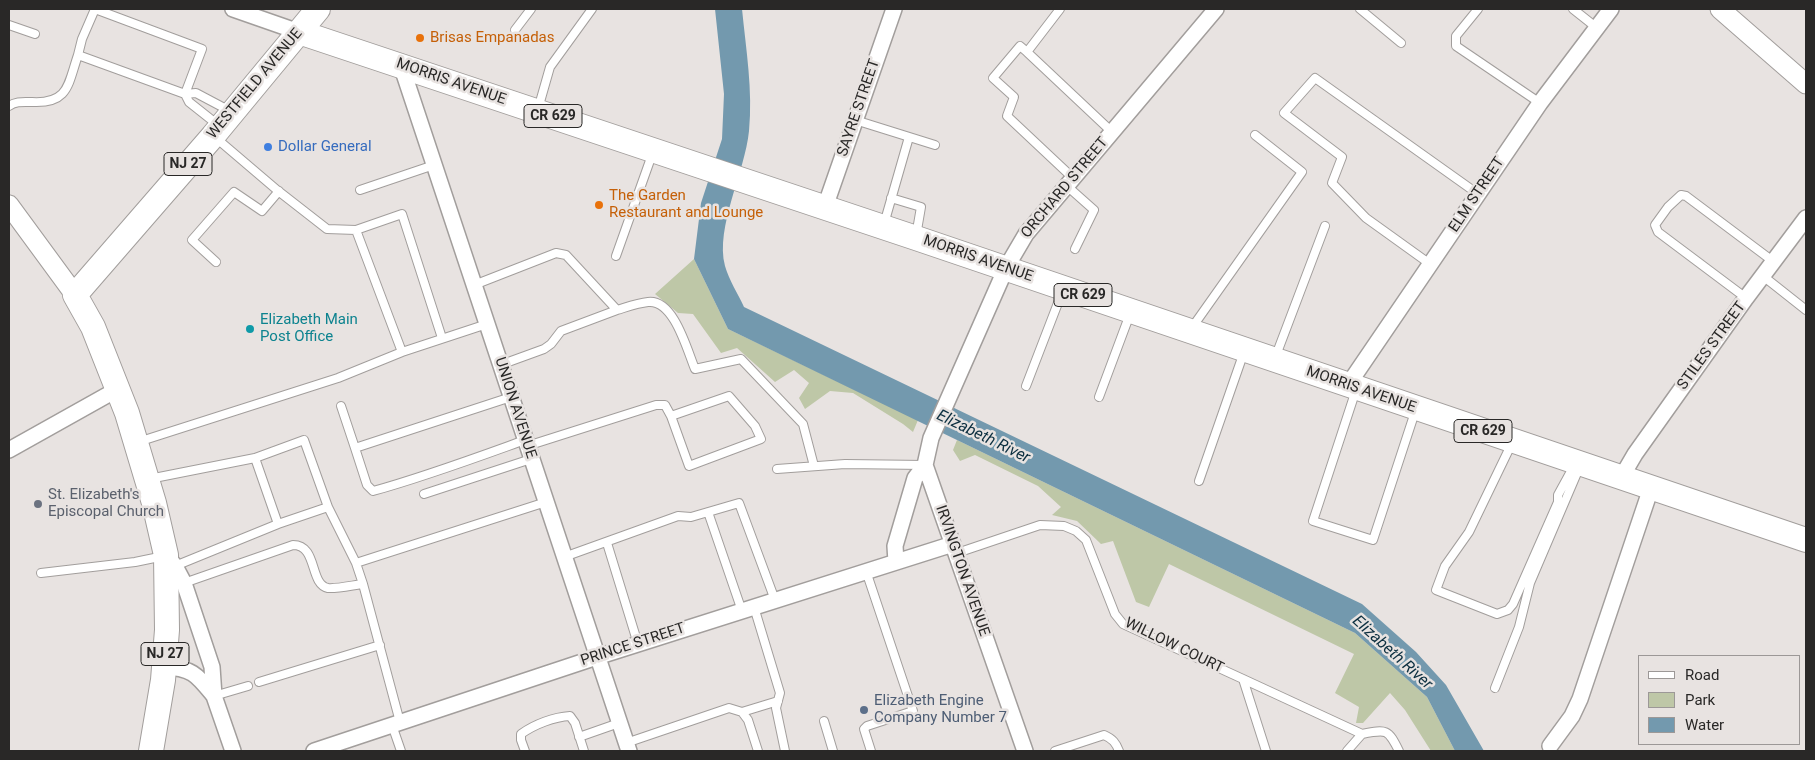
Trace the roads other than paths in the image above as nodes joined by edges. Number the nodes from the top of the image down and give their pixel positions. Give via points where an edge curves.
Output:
1 (95, 9) edge
2 (233, 9) edge
3 (318, 9) edge
4 (531, 9) edge
5 (592, 9) edge
6 (894, 9) edge
7 (1060, 9) edge
8 (1216, 9) edge
9 (1360, 9) edge
10 (1478, 9) edge
11 (1573, 9) edge
12 (1611, 9) edge
13 (1720, 9) edge
14 (9, 25) edge
15 (1597, 28) junction
16 (515, 30) dead end
17 (299, 32) junction
18 (35, 34) dead end
19 (1401, 43) dead end
20 (1027, 52) junction
21 (78, 54) junction
22 (401, 65) junction
23 (1806, 84) edge
24 (185, 94) junction
25 (1540, 103) junction
26 (9, 106) edge
27 (537, 111) junction
28 (855, 120) junction
29 (221, 125) junction
30 (1112, 132) junction
31 (1255, 135) dead end
32 (909, 137) junction
33 (935, 145) dead end
34 (654, 150) junction
35 (434, 165) junction
36 (1070, 182) junction
37 (360, 190) dead end
38 (279, 191) junction
39 (1478, 194) junction
40 (891, 198) junction
41 (9, 205) edge
42 (825, 207) junction
43 (1806, 218) edge
44 (1325, 226) dead end
45 (883, 227) junction
46 (356, 230) junction
47 (916, 238) junction
48 (1075, 249) dead end
49 (616, 256) dead end
50 (216, 262) dead end
51 (1774, 262) junction
52 (1430, 264) junction
53 (1006, 268) junction
54 (1763, 276) junction
55 (474, 285) junction
56 (1063, 288) junction
57 (75, 295) junction
58 (1746, 298) junction
59 (617, 310) junction
60 (1806, 310) edge
61 (1131, 312) junction
62 (487, 324) junction
63 (1190, 332) junction
64 (442, 338) junction
65 (1245, 350) junction
66 (402, 352) junction
67 (1274, 360) junction
68 (500, 365) junction
69 (1026, 386) dead end
70 (1352, 387) junction
71 (118, 389) junction
72 (511, 397) junction
73 (1099, 397) dead end
74 (341, 406) dead end
75 (1416, 408) junction
76 (672, 416) junction
77 (137, 442) junction
78 (355, 448) junction
79 (528, 448) junction
80 (9, 450) edge
81 (1509, 450) junction
82 (255, 458) junction
83 (925, 465) junction
84 (814, 466) junction
85 (776, 469) dead end
86 (1574, 469) junction
87 (1621, 478) junction
88 (147, 479) junction
89 (1199, 481) dead end
90 (1651, 488) junction
91 (424, 494) dead end
92 (546, 502) junction
93 (328, 507) junction
94 (708, 512) junction
95 (278, 524) junction
96 (1806, 540) edge
97 (607, 543) junction
98 (955, 549) junction
99 (564, 556) junction
100 (170, 560) junction
101 (896, 562) junction
102 (356, 563) junction
103 (866, 571) junction
104 (41, 573) dead end
105 (184, 583) junction
106 (363, 584) junction
107 (775, 600) junction
108 (748, 609) junction
109 (638, 644) junction
110 (380, 645) junction
111 (597, 657) junction
112 (164, 667) junction
113 (1243, 679) junction
114 (259, 682) dead end
115 (248, 686) dead end
116 (1495, 688) dead end
117 (214, 696) junction
118 (778, 701) junction
119 (742, 712) junction
120 (824, 721) dead end
121 (619, 723) junction
122 (396, 724) junction
123 (1362, 734) junction
124 (579, 737) junction
125 (1550, 746) dead end
126 (627, 747) edge
127 (150, 751) edge
128 (233, 751) edge
129 (314, 751) edge
130 (401, 751) edge
131 (525, 751) edge
132 (584, 751) edge
133 (758, 751) edge
134 (785, 751) edge
135 (832, 751) edge
136 (871, 751) edge
137 (1025, 751) edge
138 (1054, 751) edge
139 (1119, 751) edge
140 (1266, 751) edge
141 (1347, 751) edge
142 (1399, 751) edge

1 - 21 lane
1 - 24 lane via 202,49
2 - 17 street, MORRIS AVENUE
3 - 17 main road, WESTFIELD AVENUE / NJ 27
4 - 16 lane
5 - 27 lane via 550,67
6 - 28 street, SAYRE STREET
7 - 20 lane
8 - 30 street, ORCHARD STREET
9 - 19 lane
10 - 25 lane via 1456,36 1456,46
11 - 15 lane
12 - 15 street, ELM STREET
13 - 23 street
14 - 18 lane
15 - 25 street, ELM STREET
17 - 22 main road, MORRIS AVENUE / CR 629
17 - 29 main road, WESTFIELD AVENUE / NJ 27
20 - 30 lane
20 - 36 lane via 1020,46 993,78 1014,97 1007,116
21 - 24 lane
21 - 26 lane via 64,94 55,101 18,101
22 - 27 main road, MORRIS AVENUE / CR 629
22 - 35 street, UNION AVENUE
24 - 29 lane via 189,102
24 - 29 lane via 196,93
25 - 39 street, ELM STREET
27 - 34 main road, MORRIS AVENUE / CR 629
28 - 32 lane
28 - 42 street, SAYRE STREET
29 - 38 lane
29 - 57 main road, WESTFIELD AVENUE / NJ 27
30 - 36 street, ORCHARD STREET
31 - 63 lane via 1302,172
32 - 33 lane
32 - 40 lane
34 - 42 main road, MORRIS AVENUE / CR 629
34 - 49 lane
35 - 37 lane
35 - 55 street, UNION AVENUE
36 - 48 lane via 1094,210
36 - 53 street, ORCHARD STREET via 1026,234
38 - 46 lane via 327,228
38 - 50 lane via 262,211 234,192 192,240
39 - 52 street, ELM STREET
39 - 52 lane via 1315,78 1284,113 1342,157 1332,183 1366,218
40 - 45 lane
40 - 47 lane via 921,207
41 - 57 street
42 - 45 main road, MORRIS AVENUE / CR 629
43 - 51 street, STILES STREET
44 - 67 lane
45 - 47 main road, MORRIS AVENUE / CR 629
46 - 64 lane via 402,214
46 - 66 lane
47 - 53 main road, MORRIS AVENUE / CR 629
51 - 54 street, STILES STREET
51 - 58 lane via 1686,196 1681,195 1668,207 1655,225 1658,232
52 - 70 street, ELM STREET
53 - 56 main road, MORRIS AVENUE / CR 629
53 - 83 street, ORCHARD STREET via 931,438
54 - 58 street, STILES STREET
54 - 60 lane
55 - 59 lane via 556,252 566,255
55 - 62 street, UNION AVENUE
56 - 61 main road, MORRIS AVENUE / CR 629
56 - 69 lane
57 - 71 main road, NJ 27 via 93,327
58 - 87 street, STILES STREET via 1634,454
59 - 68 lane via 561,331 544,349
59 - 84 lane via 649,302 669,310 695,368 741,359 803,424
61 - 63 main road, MORRIS AVENUE / CR 629
61 - 73 lane
62 - 64 lane
62 - 68 street, UNION AVENUE
63 - 65 main road, MORRIS AVENUE / CR 629
64 - 66 lane
65 - 67 main road, MORRIS AVENUE / CR 629
65 - 89 lane
66 - 77 lane via 338,378
67 - 70 main road, MORRIS AVENUE / CR 629
68 - 72 street, UNION AVENUE
70 - 75 main road, MORRIS AVENUE / CR 629
70 - 75 lane via 1313,521 1373,540
71 - 77 main road, NJ 27
71 - 80 street
72 - 78 lane
72 - 79 street, UNION AVENUE
74 - 78 lane
75 - 81 main road, MORRIS AVENUE / CR 629
76 - 76 lane via 729,396 755,426 761,439 689,466
76 - 79 lane via 665,405 656,405
77 - 88 main road, NJ 27
78 - 79 lane via 367,485 373,491
79 - 91 lane
79 - 92 street, UNION AVENUE
81 - 86 main road, MORRIS AVENUE / CR 629
81 - 86 lane via 1469,532 1445,566 1436,590 1496,614 1508,610 1513,604 1558,502 1558,495
82 - 88 lane
82 - 93 lane via 304,440
82 - 95 lane
83 - 84 lane
83 - 98 street, IRVINGTON AVENUE
83 - 101 street via 915,478 895,546
84 - 85 lane
86 - 87 main road, MORRIS AVENUE / CR 629
86 - 116 lane via 1530,582 1519,627
87 - 90 main road, MORRIS AVENUE / CR 629
88 - 100 main road, NJ 27
90 - 96 main road, MORRIS AVENUE / CR 629
90 - 125 street via 1580,699
92 - 99 street, UNION AVENUE
92 - 102 lane
93 - 95 lane
93 - 102 lane
94 - 97 lane via 691,517 678,516
94 - 107 lane via 739,503
94 - 108 lane
95 - 100 lane
97 - 99 lane
97 - 109 lane
98 - 101 street, PRINCE STREET
98 - 113 lane, WILLOW COURT via 1040,525 1064,526 1076,531 1086,540 1115,614 1123,624
98 - 137 street, IRVINGTON AVENUE
99 - 111 street, UNION AVENUE
100 - 104 lane
100 - 105 street
100 - 112 main road, NJ 27
101 - 103 street, PRINCE STREET
102 - 106 lane
103 - 107 street, PRINCE STREET
103 - 136 lane via 913,711 866,726 864,729
105 - 106 lane via 294,544 307,551 320,583 327,588
105 - 117 street via 212,667
106 - 110 lane
107 - 108 street, PRINCE STREET
108 - 109 street, PRINCE STREET
108 - 118 lane via 780,693
109 - 111 street, PRINCE STREET
110 - 114 lane
110 - 122 lane
111 - 121 street, UNION AVENUE
111 - 122 street, PRINCE STREET
112 - 117 street via 182,668 198,677
112 - 127 main road, NJ 27
113 - 123 lane, WILLOW COURT
113 - 140 lane, WILLOW COURT
115 - 117 lane
117 - 128 street
118 - 119 lane
118 - 134 lane via 776,708
119 - 126 lane via 729,708
119 - 133 lane via 748,720
120 - 135 lane
121 - 124 lane
121 - 126 street, UNION AVENUE
122 - 129 street, PRINCE STREET
122 - 130 lane
123 - 141 lane
123 - 142 lane, WILLOW COURT via 1381,730 1391,735
124 - 131 lane via 576,723 570,716 561,717 521,734
124 - 132 lane
138 - 139 lane via 1104,735 1112,738

